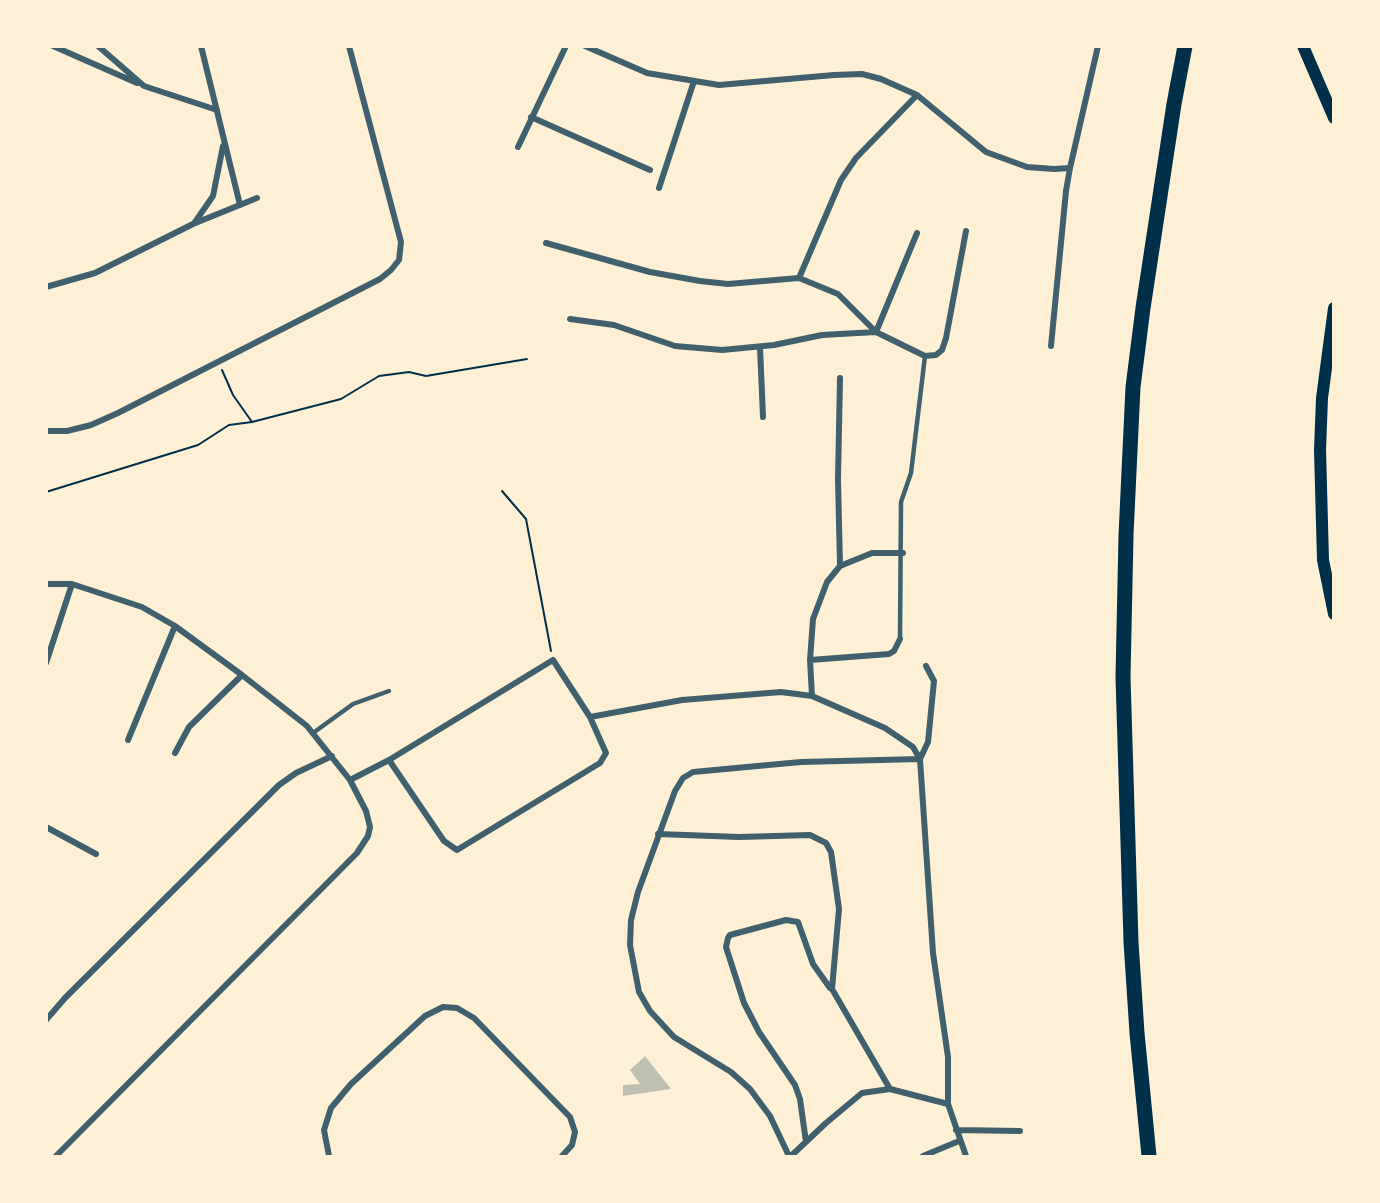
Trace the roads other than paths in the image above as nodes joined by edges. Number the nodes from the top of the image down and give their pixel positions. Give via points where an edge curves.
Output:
1 (53, 46) edge
2 (98, 46) edge
3 (201, 46) edge
4 (349, 46) edge
5 (566, 46) edge
6 (585, 46) edge
7 (1098, 46) edge
8 (1185, 46) edge
9 (1303, 46) edge
10 (694, 81) junction
11 (144, 86) junction
12 (916, 95) junction
13 (216, 110) junction
14 (531, 117) junction
15 (1334, 118) edge
16 (224, 143) junction
17 (518, 147) dead end
18 (1070, 168) junction
19 (650, 170) dead end
20 (659, 188) dead end
21 (257, 198) dead end
22 (240, 205) junction
23 (193, 224) junction
24 (966, 231) dead end
25 (918, 233) dead end
26 (546, 243) dead end
27 (799, 278) junction
28 (46, 287) edge
29 (1334, 308) edge
30 (570, 319) dead end
31 (876, 332) junction
32 (1051, 346) dead end
33 (760, 347) junction
34 (925, 356) junction
35 (840, 378) dead end
36 (763, 417) dead end
37 (46, 431) edge
38 (903, 554) junction
39 (840, 566) junction
40 (46, 584) edge
41 (72, 584) junction
42 (1334, 614) edge
43 (175, 626) junction
44 (900, 639) joint
45 (810, 660) junction
46 (46, 663) edge
47 (926, 666) dead end
48 (242, 675) junction
49 (389, 691) dead end
50 (812, 696) junction
51 (590, 717) junction
52 (313, 733) junction
53 (128, 740) dead end
54 (175, 753) dead end
55 (332, 756) junction
56 (920, 759) junction
57 (389, 760) junction
58 (350, 780) junction
59 (46, 827) edge
60 (658, 834) junction
61 (96, 854) dead end
62 (832, 989) junction
63 (46, 1020) edge
64 (890, 1089) junction
65 (948, 1104) junction
66 (956, 1130) junction
67 (1020, 1131) dead end
68 (959, 1141) junction
69 (806, 1142) junction
70 (56, 1156) edge
71 (329, 1156) edge
72 (562, 1156) edge
73 (790, 1156) edge
74 (923, 1156) edge
75 (966, 1156) edge
76 (1149, 1156) edge

1 - 11 street
2 - 11 street
3 - 13 street
4 - 37 street via 401,242 399,260 392,270 91,425
5 - 14 street
6 - 10 street via 647,73
7 - 18 street
8 - 76 highway via 1133,387 1126,535 1123,677 1131,942
9 - 15 main road
10 - 12 street via 719,85 862,74 898,84
10 - 20 street
11 - 13 street
12 - 18 street via 986,152 1027,166
12 - 27 street via 846,173
13 - 16 street
14 - 17 street
14 - 19 street
16 - 22 street
16 - 23 street via 213,196
18 - 32 street
21 - 22 street
22 - 23 street
23 - 28 street via 95,273
24 - 34 street via 946,338 942,350
25 - 31 street
26 - 27 street via 700,282 728,284
27 - 31 street via 838,294
29 - 42 main road via 1322,398 1320,450 1323,560
30 - 33 street via 614,325 675,346 722,350
31 - 33 street via 822,335
31 - 34 street
33 - 36 street
34 - 38 lane via 911,472 901,502
35 - 39 street
38 - 39 street via 872,553
38 - 44 lane
39 - 45 street via 827,582 813,619
40 - 41 street
41 - 43 street via 142,607
41 - 46 street
43 - 48 street
43 - 53 street
44 - 45 street via 889,654
45 - 50 street
47 - 56 street via 934,681 928,742
48 - 52 street
48 - 54 street via 189,727
49 - 52 lane via 353,704
50 - 51 street via 749,693 682,700
50 - 56 street via 892,732 913,747
51 - 57 street via 553,660
51 - 57 street via 606,753 600,763 458,850 444,841
52 - 55 street
55 - 58 street
55 - 63 street via 279,785
56 - 60 street via 801,762 693,772 683,778 675,791
56 - 65 street via 933,953 948,1057
57 - 58 street
58 - 70 street via 370,827 357,853
59 - 61 street
60 - 62 street via 810,835 826,843 831,852 839,909
60 - 73 street via 631,920 630,945 639,992 662,1027 750,1089 770,1116
62 - 64 street
62 - 69 street via 813,964 798,922 786,920 728,938 726,946 744,1003 795,1085
64 - 65 street
64 - 69 street via 874,1090 852,1100
65 - 66 street
66 - 67 street
66 - 68 street
68 - 74 street
68 - 75 street
69 - 73 street
71 - 72 street via 324,1130 331,1108 351,1084 425,1016 443,1007 457,1008 474,1018 570,1116 575,1132 572,1144

